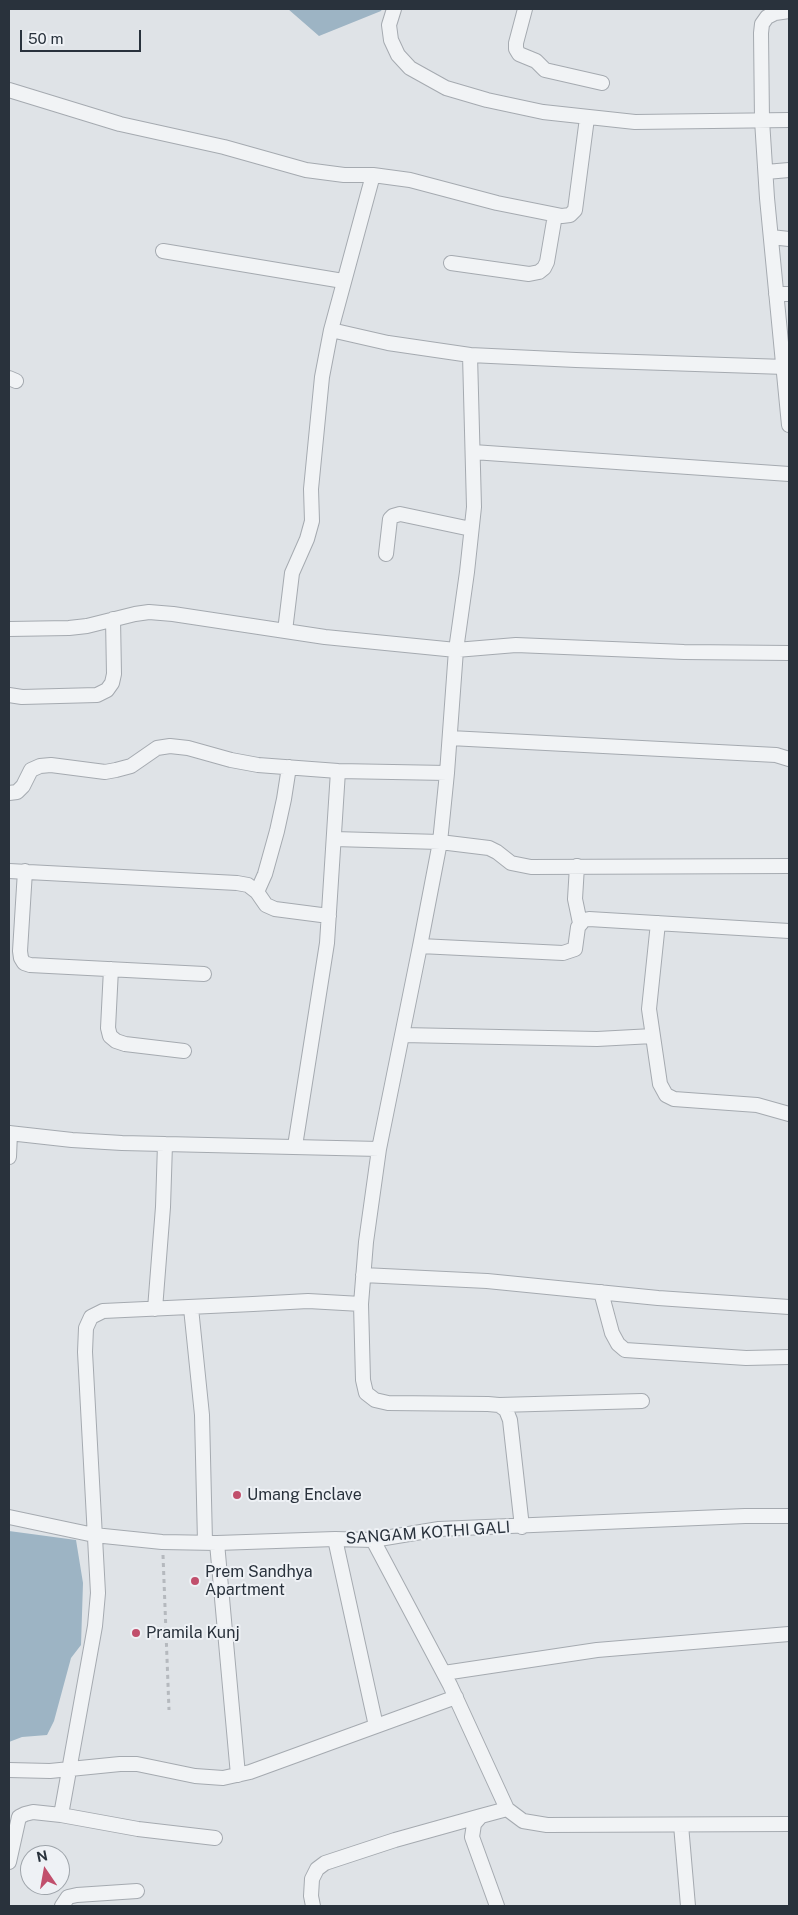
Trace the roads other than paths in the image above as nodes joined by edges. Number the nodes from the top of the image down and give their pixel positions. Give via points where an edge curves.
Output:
1 (394, 9) edge
2 (525, 9) edge
3 (789, 11) edge
4 (766, 13) edge
5 (602, 83) dead end
6 (9, 90) edge
7 (587, 118) junction
8 (762, 120) junction
9 (789, 120) edge
10 (789, 170) edge
11 (766, 172) junction
12 (373, 175) junction
13 (555, 215) junction
14 (771, 237) junction
15 (789, 239) edge
16 (163, 251) dead end
17 (451, 264) dead end
18 (343, 281) junction
19 (783, 294) edge
20 (331, 330) junction
21 (786, 347) edge
22 (470, 354) junction
23 (785, 366) junction
24 (789, 425) edge
25 (473, 452) junction
26 (789, 474) edge
27 (471, 529) junction
28 (386, 554) dead end
29 (113, 620) junction
30 (9, 629) edge
31 (285, 631) junction
32 (456, 650) junction
33 (789, 653) edge
34 (9, 695) edge
35 (450, 738) junction
36 (789, 759) edge
37 (289, 768) junction
38 (338, 771) junction
39 (447, 773) junction
40 (9, 793) edge
41 (334, 839) junction
42 (440, 842) junction
43 (577, 866) junction
44 (789, 866) edge
45 (9, 871) edge
46 (25, 871) junction
47 (257, 892) junction
48 (329, 916) junction
49 (658, 922) junction
50 (580, 923) junction
51 (789, 930) edge
52 (420, 946) junction
53 (112, 970) junction
54 (204, 974) dead end
55 (402, 1035) junction
56 (654, 1036) junction
57 (184, 1051) dead end
58 (789, 1114) edge
59 (9, 1133) edge
60 (164, 1144) junction
61 (295, 1146) junction
62 (378, 1148) junction
63 (9, 1157) edge
64 (363, 1275) junction
65 (601, 1292) junction
66 (362, 1304) junction
67 (789, 1307) edge
68 (191, 1308) junction
69 (154, 1309) junction
70 (789, 1357) edge
71 (642, 1401) dead end
72 (499, 1405) junction
73 (789, 1516) edge
74 (9, 1517) edge
75 (522, 1527) junction
76 (94, 1535) junction
77 (335, 1539) junction
78 (373, 1540) junction
79 (211, 1543) junction
80 (789, 1634) edge
81 (444, 1673) junction
82 (456, 1697) junction
83 (376, 1726) junction
84 (68, 1769) junction
85 (9, 1770) edge
86 (238, 1775) junction
87 (507, 1809) junction
88 (61, 1815) junction
89 (481, 1816) junction
90 (789, 1824) edge
91 (681, 1825) junction
92 (215, 1838) dead end
93 (9, 1862) edge
94 (137, 1892) dead end
95 (62, 1906) edge
96 (313, 1906) edge
97 (497, 1906) edge
98 (688, 1906) edge

1 - 7 street via 389,25 391,40 410,68 446,88 487,100
2 - 5 street via 516,43 519,54 536,61 545,70
3 - 4 street
4 - 8 street via 760,33
6 - 12 street via 126,126 224,147 306,170
7 - 8 street via 643,122
7 - 13 street via 575,210 570,215
8 - 9 street
8 - 11 street
10 - 11 street
11 - 14 street
12 - 13 street via 410,180
12 - 18 street
13 - 17 street via 547,262 539,272 529,274
14 - 15 street
14 - 19 street
16 - 18 street
18 - 20 street
19 - 21 street
20 - 22 street via 388,343
20 - 31 street via 322,377 311,489 312,521 308,540 292,573
21 - 23 street
22 - 23 street
22 - 25 street
23 - 24 street
25 - 26 street
25 - 27 street
27 - 28 street via 400,514 393,516
27 - 32 street
29 - 30 street via 69,628
29 - 31 street via 142,613 173,614
29 - 34 street via 114,674 107,690 97,695 22,698
31 - 32 street
32 - 33 street via 516,646
32 - 35 street
35 - 36 street via 776,755
35 - 39 street
37 - 38 street
37 - 40 street via 231,760 170,746 157,748 131,766 105,772 40,766 31,770 23,786
37 - 47 street via 277,831
38 - 39 street
38 - 41 street
39 - 42 street
41 - 42 street
41 - 48 street
42 - 43 street via 489,848 520,866
42 - 52 street
43 - 44 street
43 - 50 street via 575,899
45 - 46 street
46 - 47 street via 230,882 248,885
46 - 53 street via 20,951 24,963
47 - 48 street via 266,905 275,909
48 - 61 street via 316,1024
49 - 50 street via 589,920
49 - 51 street
49 - 56 street via 649,994
50 - 52 street via 576,949 563,953
52 - 55 street
53 - 54 street
53 - 57 street via 110,1036 125,1044
55 - 56 street via 597,1039
55 - 62 street
56 - 58 street via 660,1084 666,1095 674,1099 757,1105
59 - 60 street via 72,1140
59 - 63 street
60 - 61 street
60 - 69 street via 163,1207
61 - 62 street
62 - 64 street
64 - 65 street via 487,1281
64 - 66 street
65 - 67 street
65 - 70 street via 612,1333 625,1350 746,1358
66 - 68 street via 308,1301
66 - 72 street via 363,1380 366,1393 375,1400 388,1404
68 - 69 street
68 - 79 street
69 - 76 street via 103,1311 90,1317 86,1328
71 - 72 street
72 - 75 street via 506,1410 510,1420
73 - 75 street, SANGAM KOTHI GALI
74 - 76 street, SANGAM KOTHI GALI
75 - 78 street, SANGAM KOTHI GALI via 438,1529
76 - 79 street, SANGAM KOTHI GALI
76 - 84 street via 98,1593 95,1626
77 - 78 street, SANGAM KOTHI GALI
77 - 79 street, SANGAM KOTHI GALI
77 - 83 street
78 - 81 street
79 - 86 street
80 - 81 street via 597,1650
81 - 82 street
82 - 83 street
82 - 87 street
83 - 86 street
84 - 85 street
84 - 86 street via 137,1764 213,1778
84 - 88 street
87 - 89 street
87 - 91 street via 523,1821 547,1825
88 - 92 street
88 - 93 street via 33,1812 19,1817
89 - 96 street via 325,1863 312,1879
89 - 97 street via 474,1824 472,1837
90 - 91 street
91 - 98 street
94 - 95 street via 77,1896 68,1898

